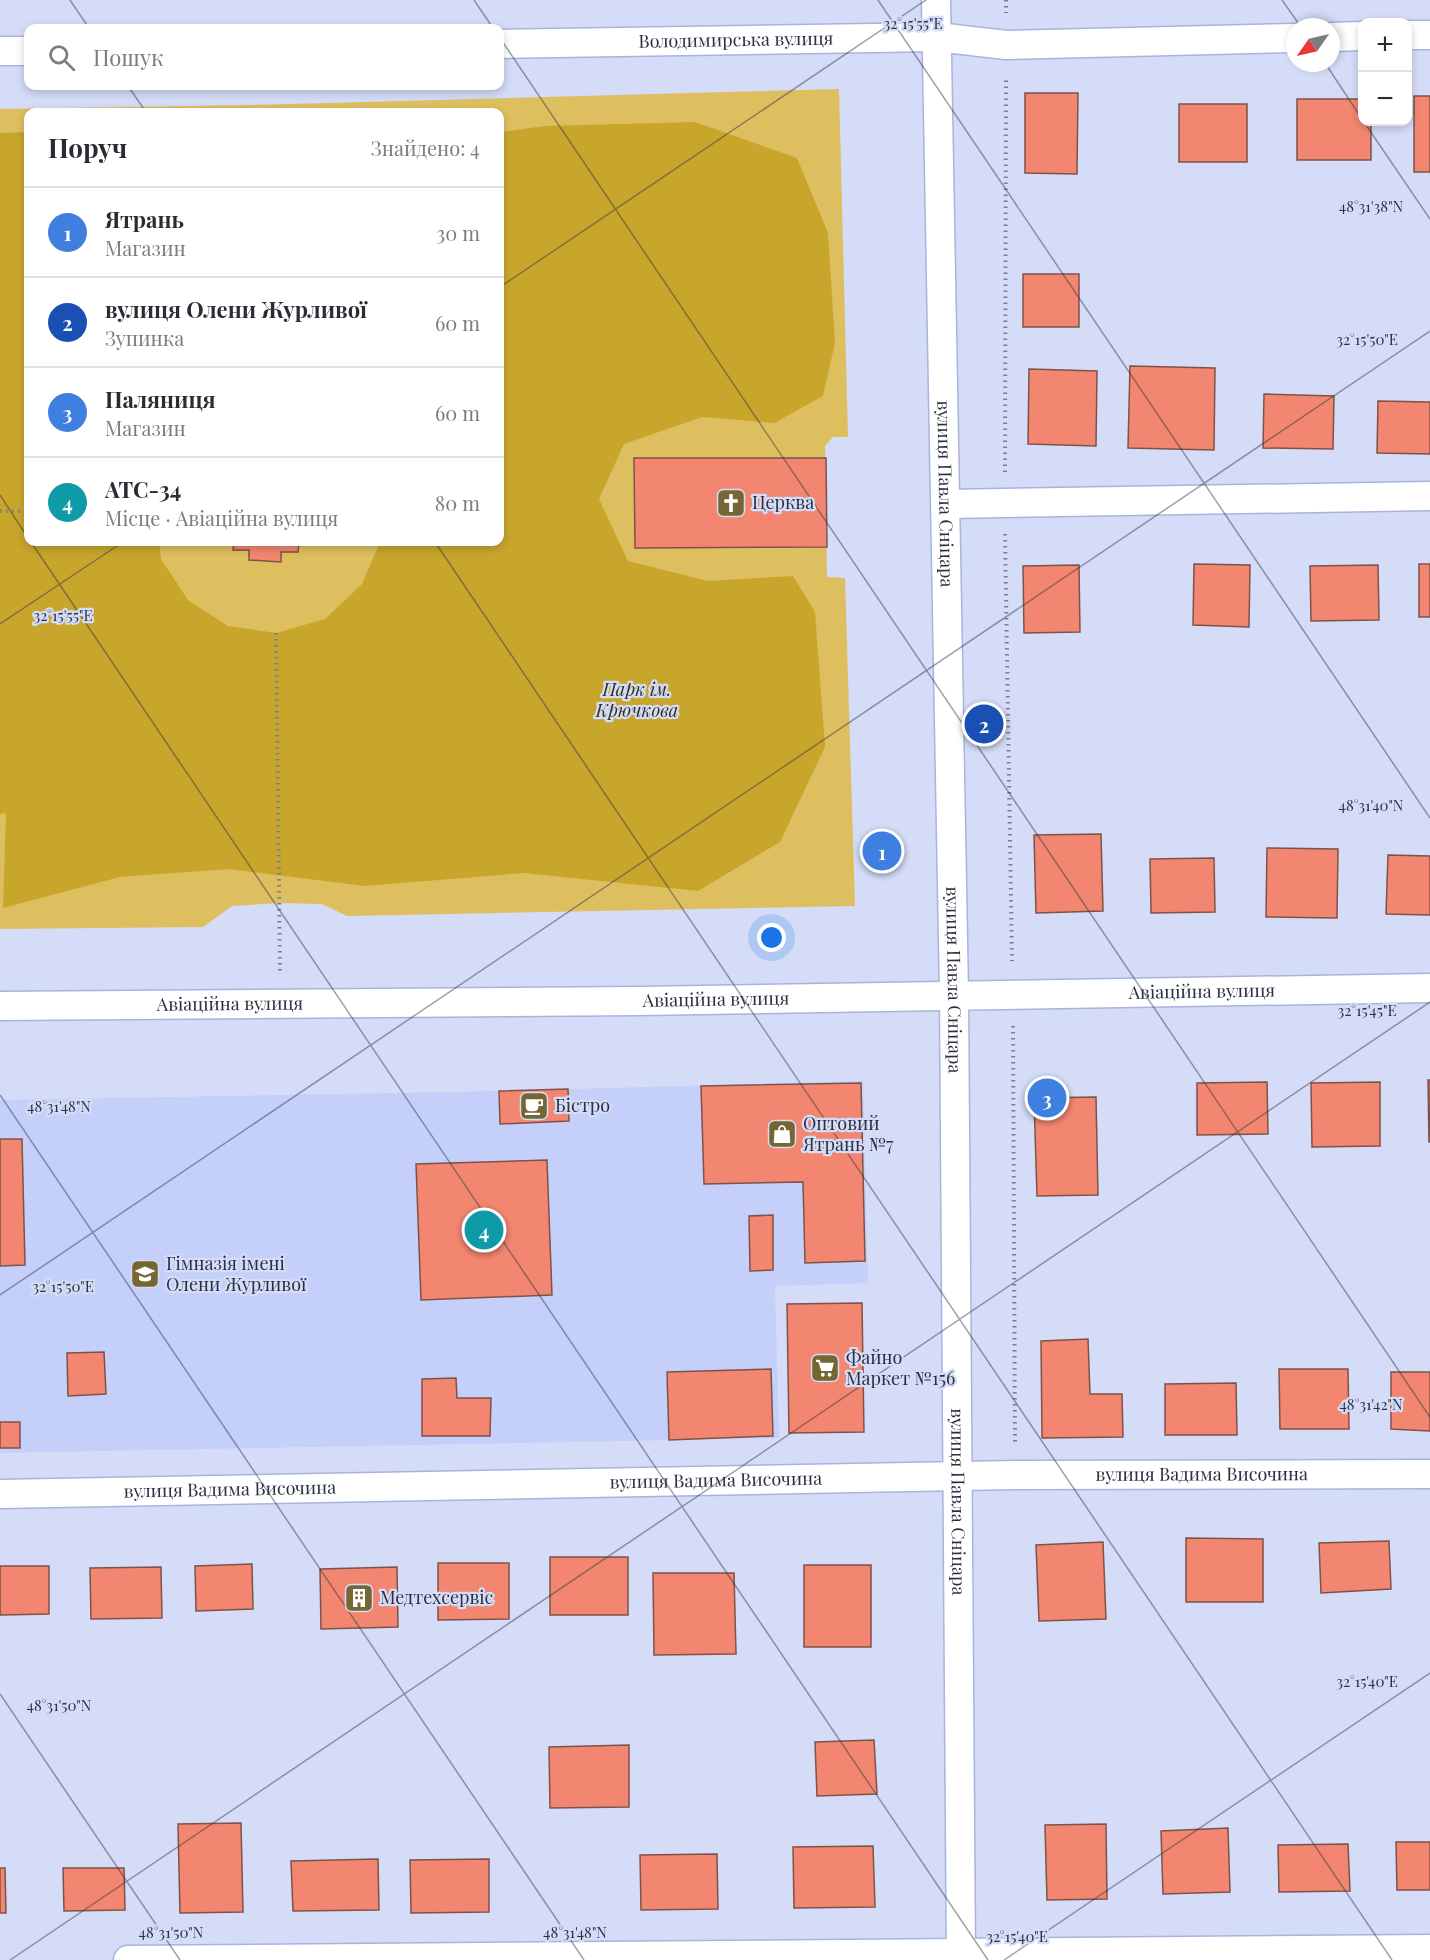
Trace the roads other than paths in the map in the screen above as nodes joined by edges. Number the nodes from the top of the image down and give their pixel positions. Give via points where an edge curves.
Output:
1 (936, 0) edge
2 (1430, 34) edge
3 (1412, 35) edge
4 (1358, 36) edge
5 (937, 37) junction
6 (1340, 37) edge
7 (1286, 38) edge
8 (504, 44) edge
9 (0, 51) edge
10 (24, 51) edge
11 (1430, 496) edge
12 (946, 504) junction
13 (1430, 988) edge
14 (954, 995) junction
15 (0, 1006) edge
16 (1430, 1474) edge
17 (956, 1477) junction
18 (0, 1494) edge
19 (1430, 1949) edge
20 (961, 1956) edge
21 (128, 1960) edge

1 - 5 street, вулиця Павла Сніцара
2 - 3 street
4 - 6 street
5 - 7 street, Володимирська вулиця via 1006,45
5 - 8 street, Володимирська вулиця
5 - 12 street, вулиця Павла Сніцара
9 - 10 street
11 - 12 street
12 - 14 street, вулиця Павла Сніцара
13 - 14 street, Авіаційна вулиця
14 - 15 street, Авіаційна вулиця
14 - 17 street, вулиця Павла Сніцара
16 - 17 street, вулиця Вадима Височина
17 - 18 street, вулиця Вадима Височина
17 - 20 street, вулиця Павла Сніцара
19 - 20 street
20 - 21 street

